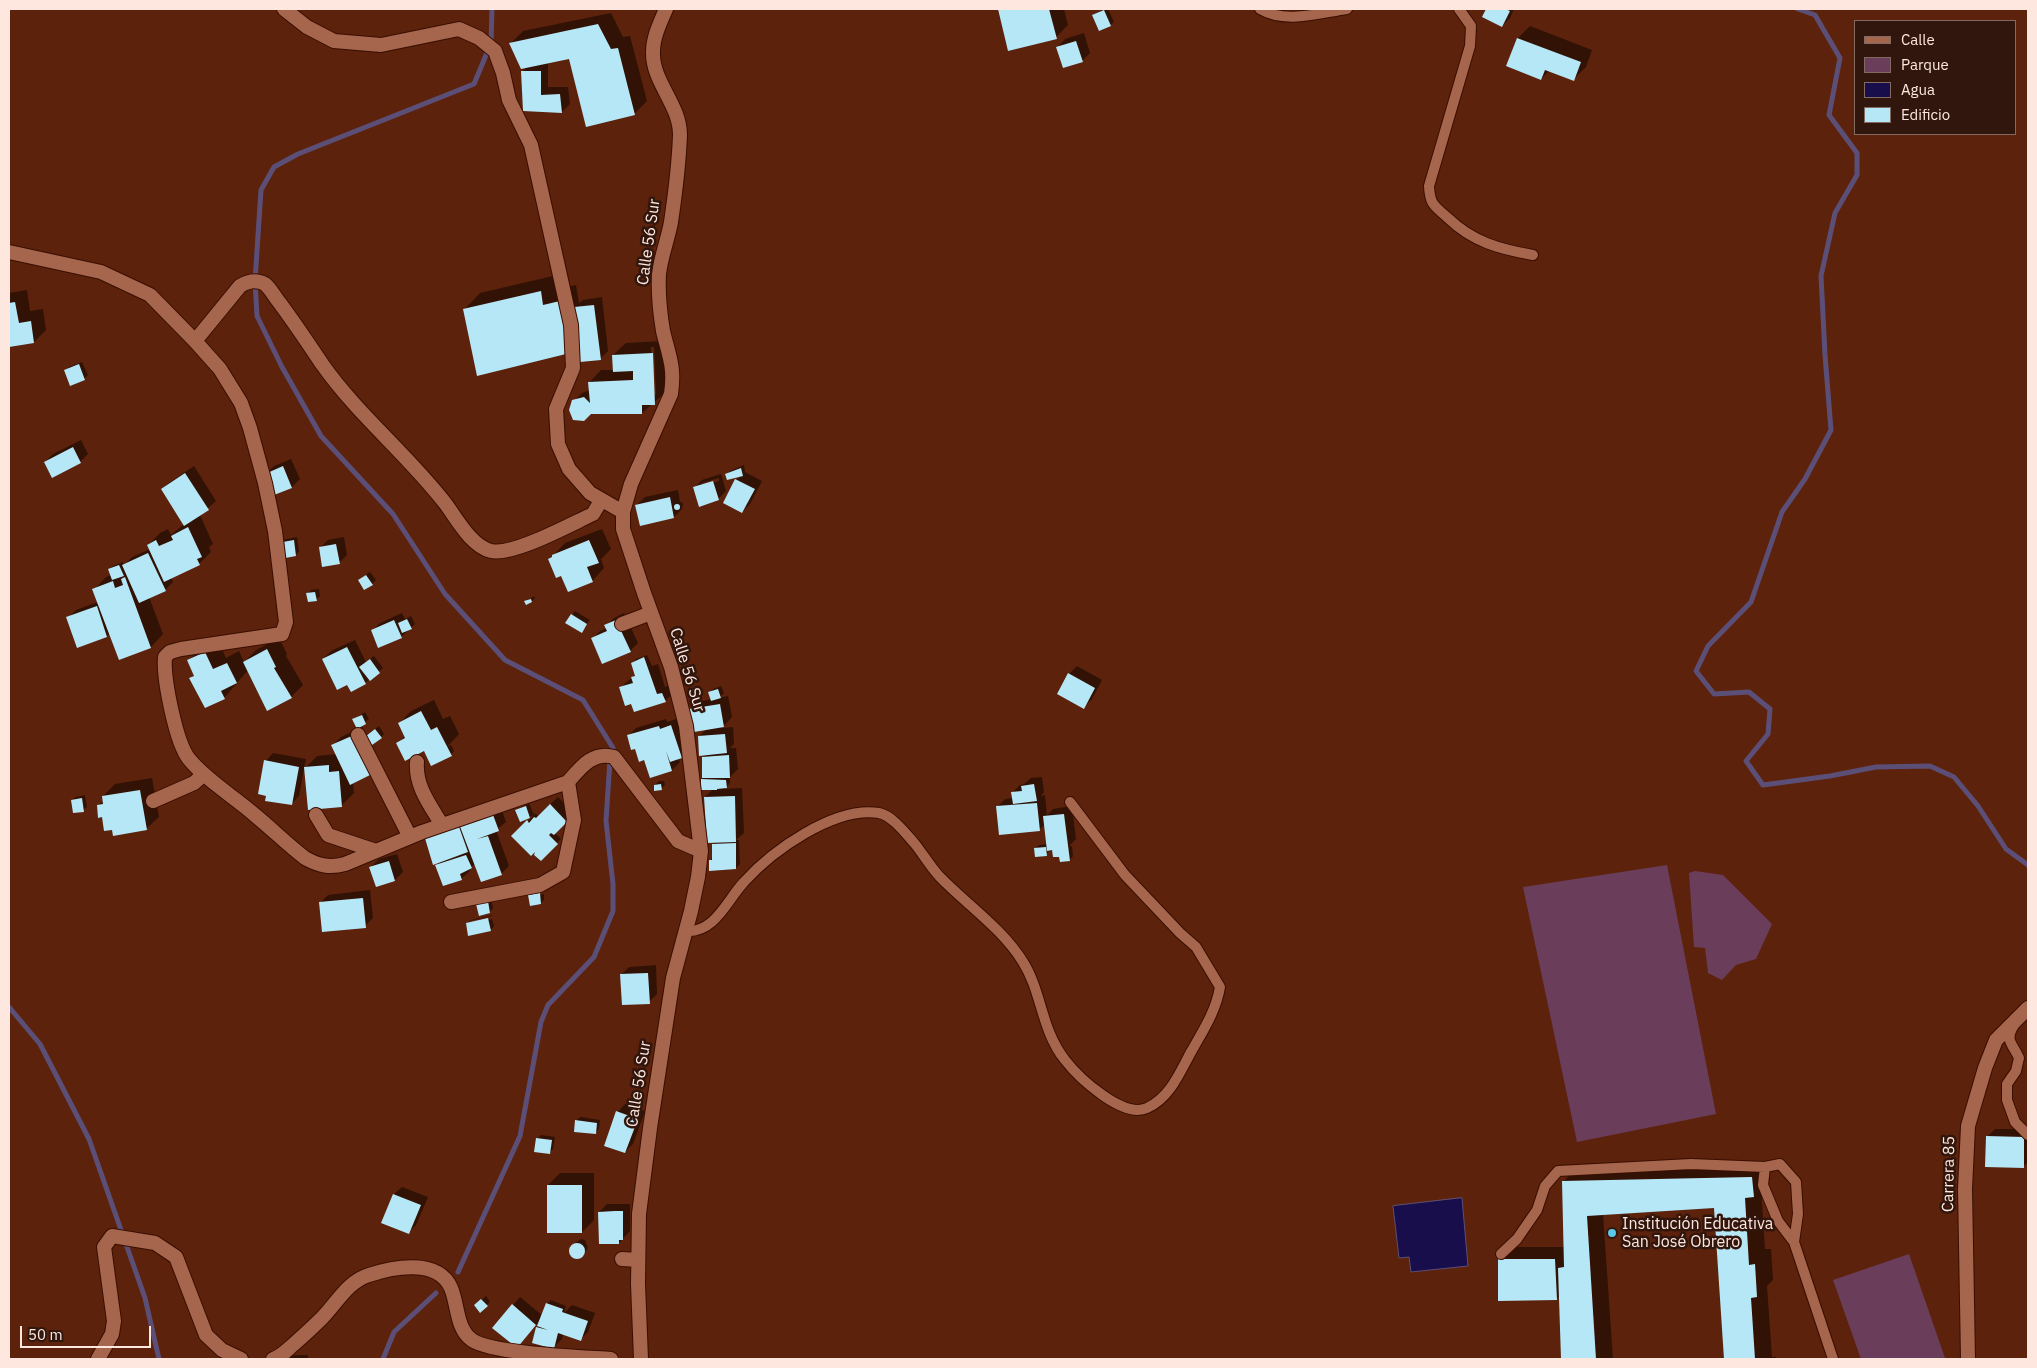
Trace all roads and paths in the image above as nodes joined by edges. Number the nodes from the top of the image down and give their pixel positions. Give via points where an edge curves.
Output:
1 (284, 9) edge
2 (666, 9) edge
3 (1260, 9) edge
4 (1347, 9) edge
5 (1460, 9) edge
6 (9, 252) edge
7 (1533, 255) dead end
8 (195, 341) junction
9 (600, 500) junction
10 (623, 512) junction
11 (651, 613) junction
12 (622, 624) dead end
13 (358, 735) dead end
14 (417, 762) dead end
15 (204, 774) junction
16 (568, 782) junction
17 (153, 801) dead end
18 (1070, 802) dead end
19 (316, 815) dead end
20 (442, 825) junction
21 (410, 837) junction
22 (376, 851) junction
23 (701, 851) junction
24 (451, 902) dead end
25 (686, 931) junction
26 (2028, 1008) edge
27 (2017, 1020) junction
28 (2028, 1135) edge
29 (1765, 1166) junction
30 (1794, 1242) junction
31 (1501, 1254) dead end
32 (622, 1260) dead end
33 (638, 1260) junction
34 (98, 1359) edge
35 (241, 1359) edge
36 (273, 1359) edge
37 (611, 1359) edge
38 (641, 1359) edge
39 (1833, 1359) edge
40 (1968, 1359) edge

1 - 9 street via 306,27 334,41 381,45 459,29 479,38 494,51 504,73 509,100 531,145 571,325 573,368 556,409 558,444 569,469
2 - 10 street, Calle 56 Sur via 655,36 653,54 658,74 676,112 680,134 671,223 660,273 661,315 673,379 671,394 631,484
3 - 4 lane via 1269,14 1290,17
5 - 7 lane via 1471,26 1470,46 1429,186 1430,195 1437,210 1461,231 1492,246
6 - 8 street via 101,272 150,295
8 - 9 street via 240,286 249,281 266,284 348,397 428,481 473,540 484,548 499,552 518,548 593,514
8 - 15 street via 220,369 241,404 250,428 274,531 286,622 282,634 181,649 165,657 168,691 179,738 189,758
9 - 10 street
10 - 11 street, Calle 56 Sur via 624,528
11 - 12 street
11 - 23 street, Calle 56 Sur via 671,667 686,726
13 - 21 street
14 - 20 street via 416,776
15 - 17 street via 194,783
15 - 22 street via 314,863 335,866
16 - 20 street
16 - 23 street via 584,763 596,757 614,757 678,841
16 - 24 street via 574,820 563,872 540,886
18 - 25 lane via 1125,875 1196,946 1220,987 1217,1005 1172,1087 1146,1108 1137,1110 1114,1103 1081,1078 1064,1060 1042,1017 1022,960 1003,937 937,874 900,827 882,814 868,812 840,818 791,842 752,873 706,926 696,932
19 - 22 street via 328,835
20 - 21 street
21 - 22 street
23 - 25 street, Calle 56 Sur
25 - 33 street, Calle 56 Sur via 672,978 650,1128 639,1214
26 - 27 street, Carrera 85
27 - 28 lane via 2010,1031 2009,1044 2019,1058 2008,1084 2007,1100 2014,1122
27 - 40 street, Carrera 85 via 1996,1040 1968,1126 1965,1189
29 - 30 lane via 1763,1185 1778,1221
29 - 30 lane via 1780,1164 1796,1182 1798,1214
29 - 31 lane via 1691,1164 1558,1171 1545,1186 1537,1210 1517,1239
30 - 39 lane
32 - 33 street
33 - 38 street, Calle 56 Sur
34 - 35 street via 112,1334 114,1321 104,1247 112,1236 155,1243 176,1257 206,1335 222,1350
36 - 37 street via 322,1319 349,1287 366,1275 391,1268 416,1267 445,1278 463,1330 472,1340 503,1349

